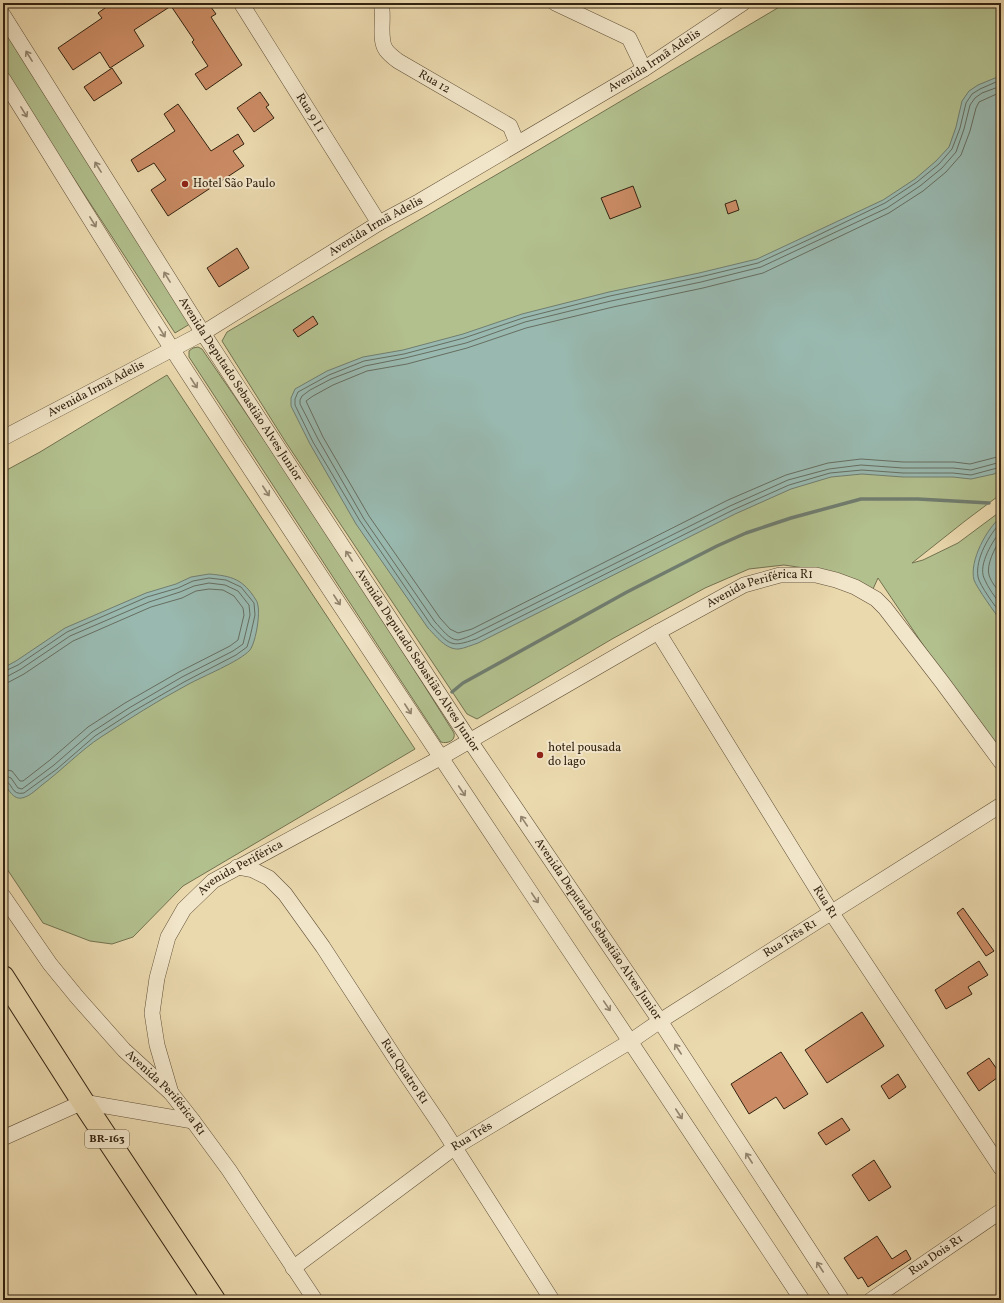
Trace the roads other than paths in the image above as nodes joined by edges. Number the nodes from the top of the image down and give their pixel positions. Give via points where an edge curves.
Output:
1 (241, 3) edge
2 (381, 3) edge
3 (555, 3) edge
4 (742, 3) edge
5 (3, 15) edge
6 (644, 69) junction
7 (3, 79) edge
8 (518, 143) junction
9 (379, 223) junction
10 (203, 333) junction
11 (173, 350) junction
12 (3, 438) edge
13 (658, 632) junction
14 (470, 741) junction
15 (440, 758) junction
16 (1001, 762) edge
17 (1001, 805) edge
18 (237, 867) junction
19 (3, 896) edge
20 (831, 912) junction
21 (3, 977) edge
22 (660, 1021) junction
23 (631, 1041) junction
24 (171, 1093) junction
25 (82, 1102) junction
26 (193, 1121) junction
27 (3, 1138) edge
28 (455, 1147) junction
29 (1001, 1168) edge
30 (1001, 1211) edge
31 (293, 1268) junction
32 (214, 1300) edge
33 (315, 1300) edge
34 (552, 1300) edge
35 (802, 1300) edge
36 (842, 1300) edge
37 (871, 1300) edge

1 - 9 street, Rua 9 I 1
2 - 8 street, Rua 12 via 385,49 398,61 510,126
3 - 6 street via 629,38
4 - 6 street, Avenida Irmã Adelis
10 -> 5 street, Avenida Deputado Sebastião Alves Junior
6 - 8 street, Avenida Irmã Adelis
7 -> 11 street
8 - 9 street, Avenida Irmã Adelis
9 - 10 street, Avenida Irmã Adelis
10 - 11 street, Avenida Irmã Adelis
14 -> 10 street, Avenida Deputado Sebastião Alves Junior
11 - 12 street, Avenida Irmã Adelis
11 -> 15 street
13 - 14 street, Avenida Periférica R1
13 - 16 street, Avenida Periférica R1 via 744,585 780,575 816,576 842,582 876,599 885,608
13 - 20 street, Rua R1
14 - 15 street, Avenida Periférica
22 -> 14 street, Avenida Deputado Sebastião Alves Junior
15 - 18 street, Avenida Periférica
15 -> 23 street
17 - 20 street, Rua Três R1
18 - 24 street, Avenida Periférica via 213,881 184,909 168,937 152,1013 157,1045
18 - 28 street, Rua Quatro R1 via 253,870 269,878 285,894
19 - 24 street, Avenida Periférica R1 via 50,964 77,997 124,1050
20 - 22 street, Rua Três R1
20 - 29 street, Rua R1
21 - 25 highway, BR-163
22 - 23 street, Rua Três
36 -> 22 street, Avenida Deputado Sebastião Alves Junior
23 - 28 street, Rua Três
23 -> 35 street
24 - 26 street, Avenida Periférica R1
25 - 26 street
25 - 27 street
25 - 32 highway, BR-163
26 - 31 street, Avenida Periférica R1 via 233,1176
28 - 31 street, Rua Três
28 - 34 street, Rua Quatro R1
30 - 37 street, Rua Dois R1
31 - 33 street, Avenida Periférica R1

